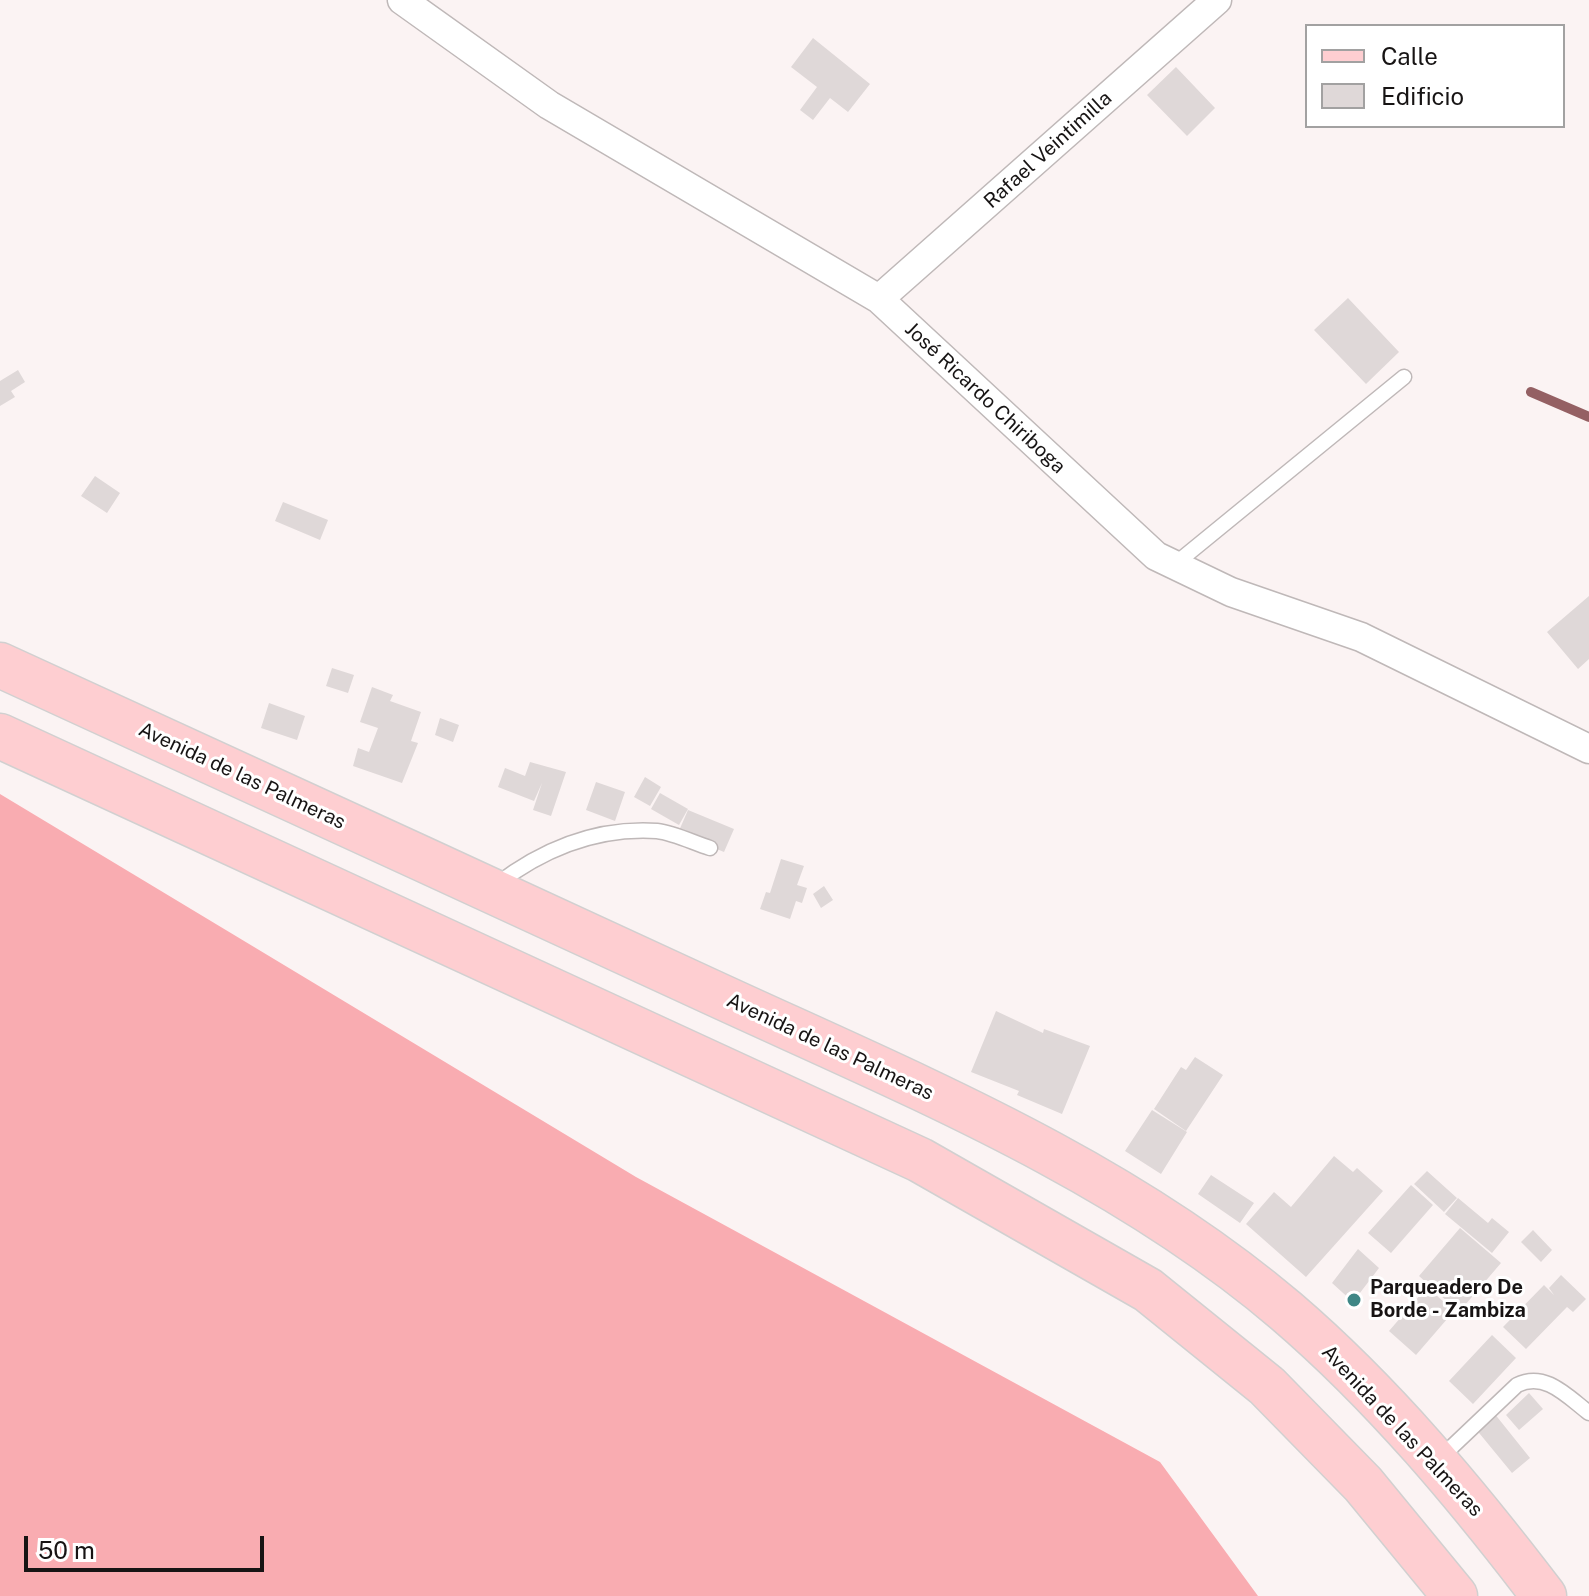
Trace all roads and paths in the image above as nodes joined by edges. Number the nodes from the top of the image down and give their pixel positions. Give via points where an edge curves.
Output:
1 (402, 0) edge
2 (1217, 0) edge
3 (879, 299) junction
4 (1404, 377) dead end
5 (1174, 565) junction
6 (0, 665) edge
7 (0, 736) edge
8 (1589, 749) edge
9 (710, 848) dead end
10 (489, 890) junction
11 (1589, 1413) edge
12 (1435, 1463) junction
13 (1455, 1596) edge
14 (1544, 1596) edge

1 - 3 street, José Ricardo Chiriboga via 549,105
2 - 3 street, Rafael Veintimilla
3 - 5 street, José Ricardo Chiriboga via 1156,556
4 - 5 lane
5 - 8 street, José Ricardo Chiriboga via 1231,592 1361,637
6 - 10 main road, Avenida de las Palmeras
7 - 13 main road via 920,1160 1148,1290 1267,1386 1363,1484
9 - 10 lane via 660,831 604,833 534,856
10 - 12 main road, Avenida de las Palmeras via 1006,1127 1173,1226 1285,1311
11 - 12 lane via 1543,1380 1531,1378 1517,1385
12 - 14 main road, Avenida de las Palmeras

